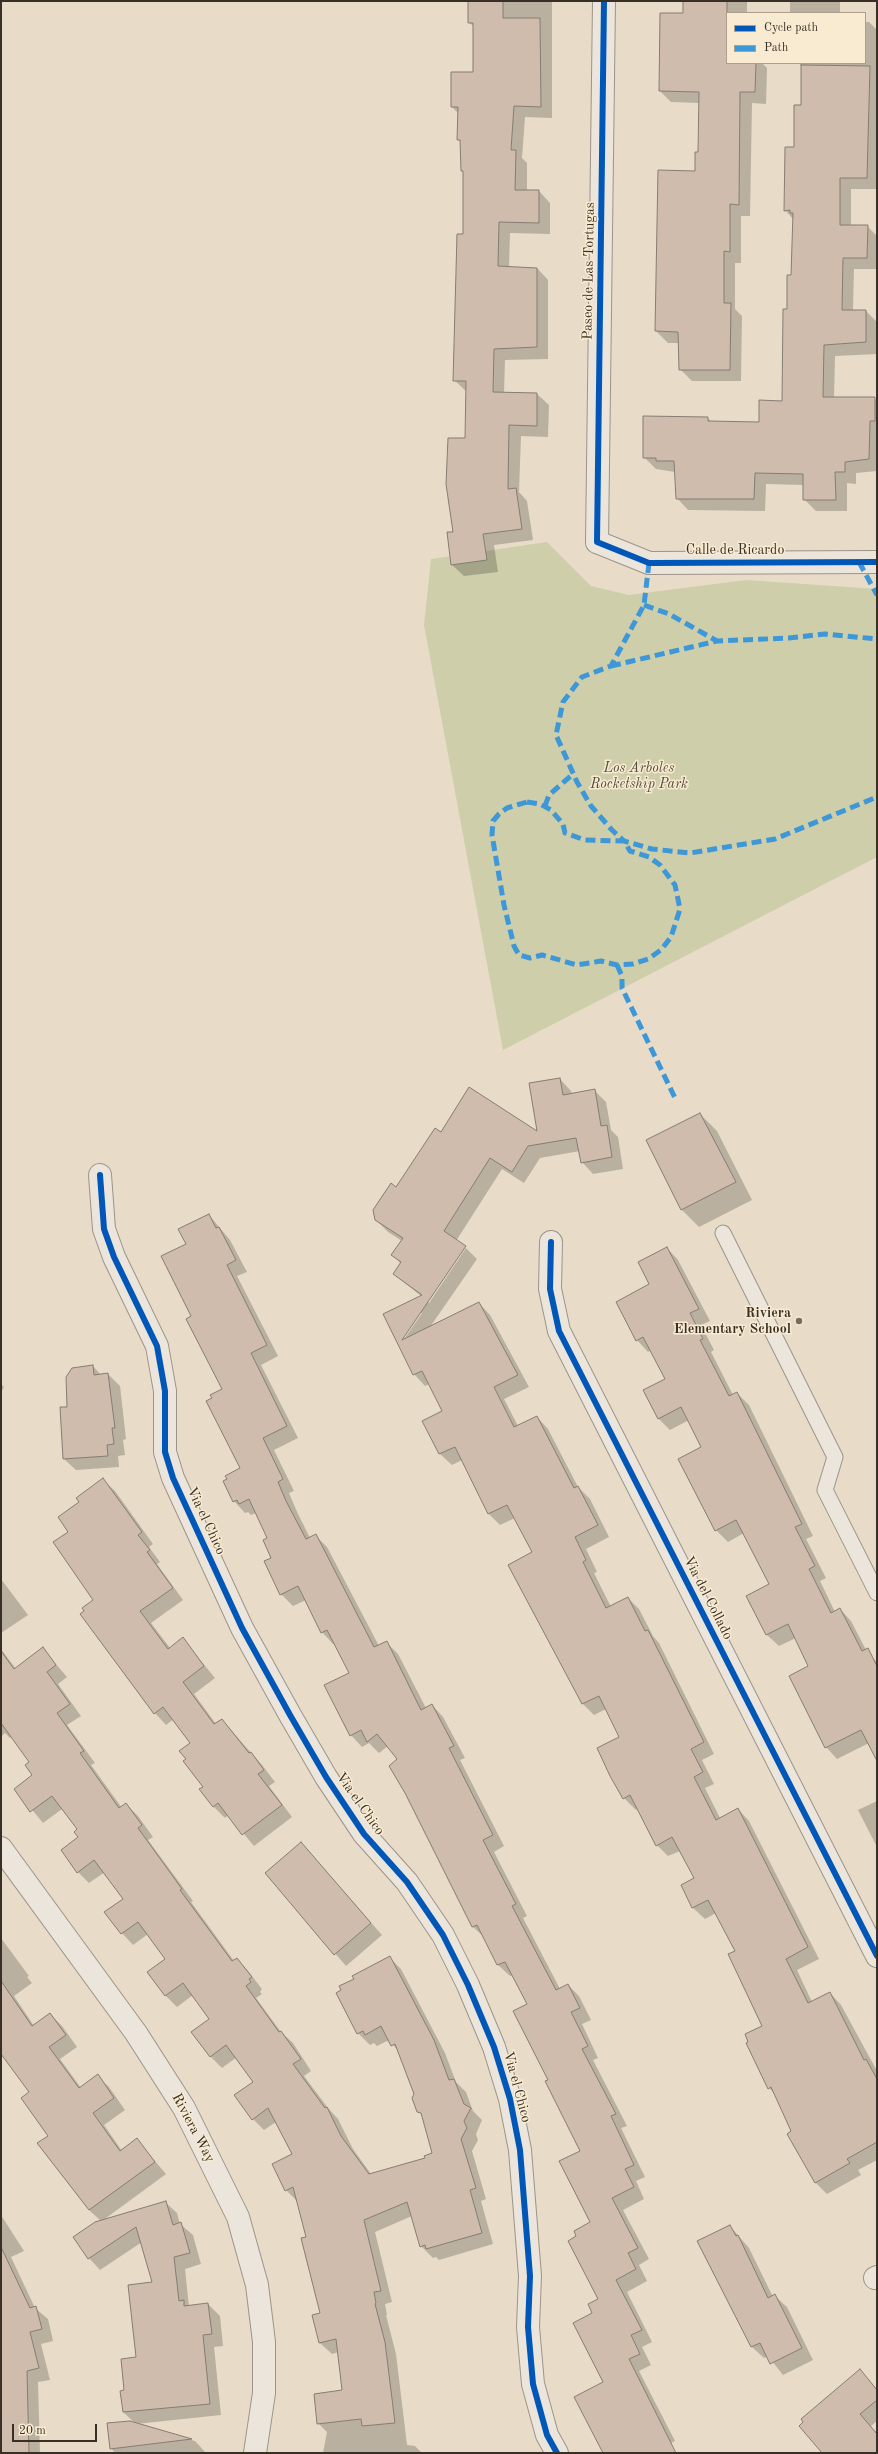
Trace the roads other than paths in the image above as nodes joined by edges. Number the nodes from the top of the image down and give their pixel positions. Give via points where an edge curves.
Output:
1 (604, 1) edge
2 (597, 542) joint
3 (877, 562) edge
4 (100, 1176) dead end
5 (723, 1233) dead end
6 (551, 1242) dead end
7 (877, 1593) edge
8 (1, 1848) edge
9 (877, 1956) edge
10 (255, 2453) edge
11 (557, 2453) edge

1 - 2 street, Paseo de Las Tortugas
2 - 3 street, Calle de Ricardo via 649,563
4 - 11 street, Via el Chico via 104,1229 114,1256 157,1346 165,1391 165,1452 173,1478 242,1628 290,1715 326,1777 364,1834 407,1882 443,1935 468,1985 494,2047 510,2099 520,2150 530,2276 528,2327 532,2384 547,2435
5 - 7 lane via 835,1457 825,1490
6 - 9 street, Via del Collado via 550,1289 559,1331
8 - 10 street, Riviera Way via 136,2033 184,2108 238,2217 257,2285 264,2342 264,2393

